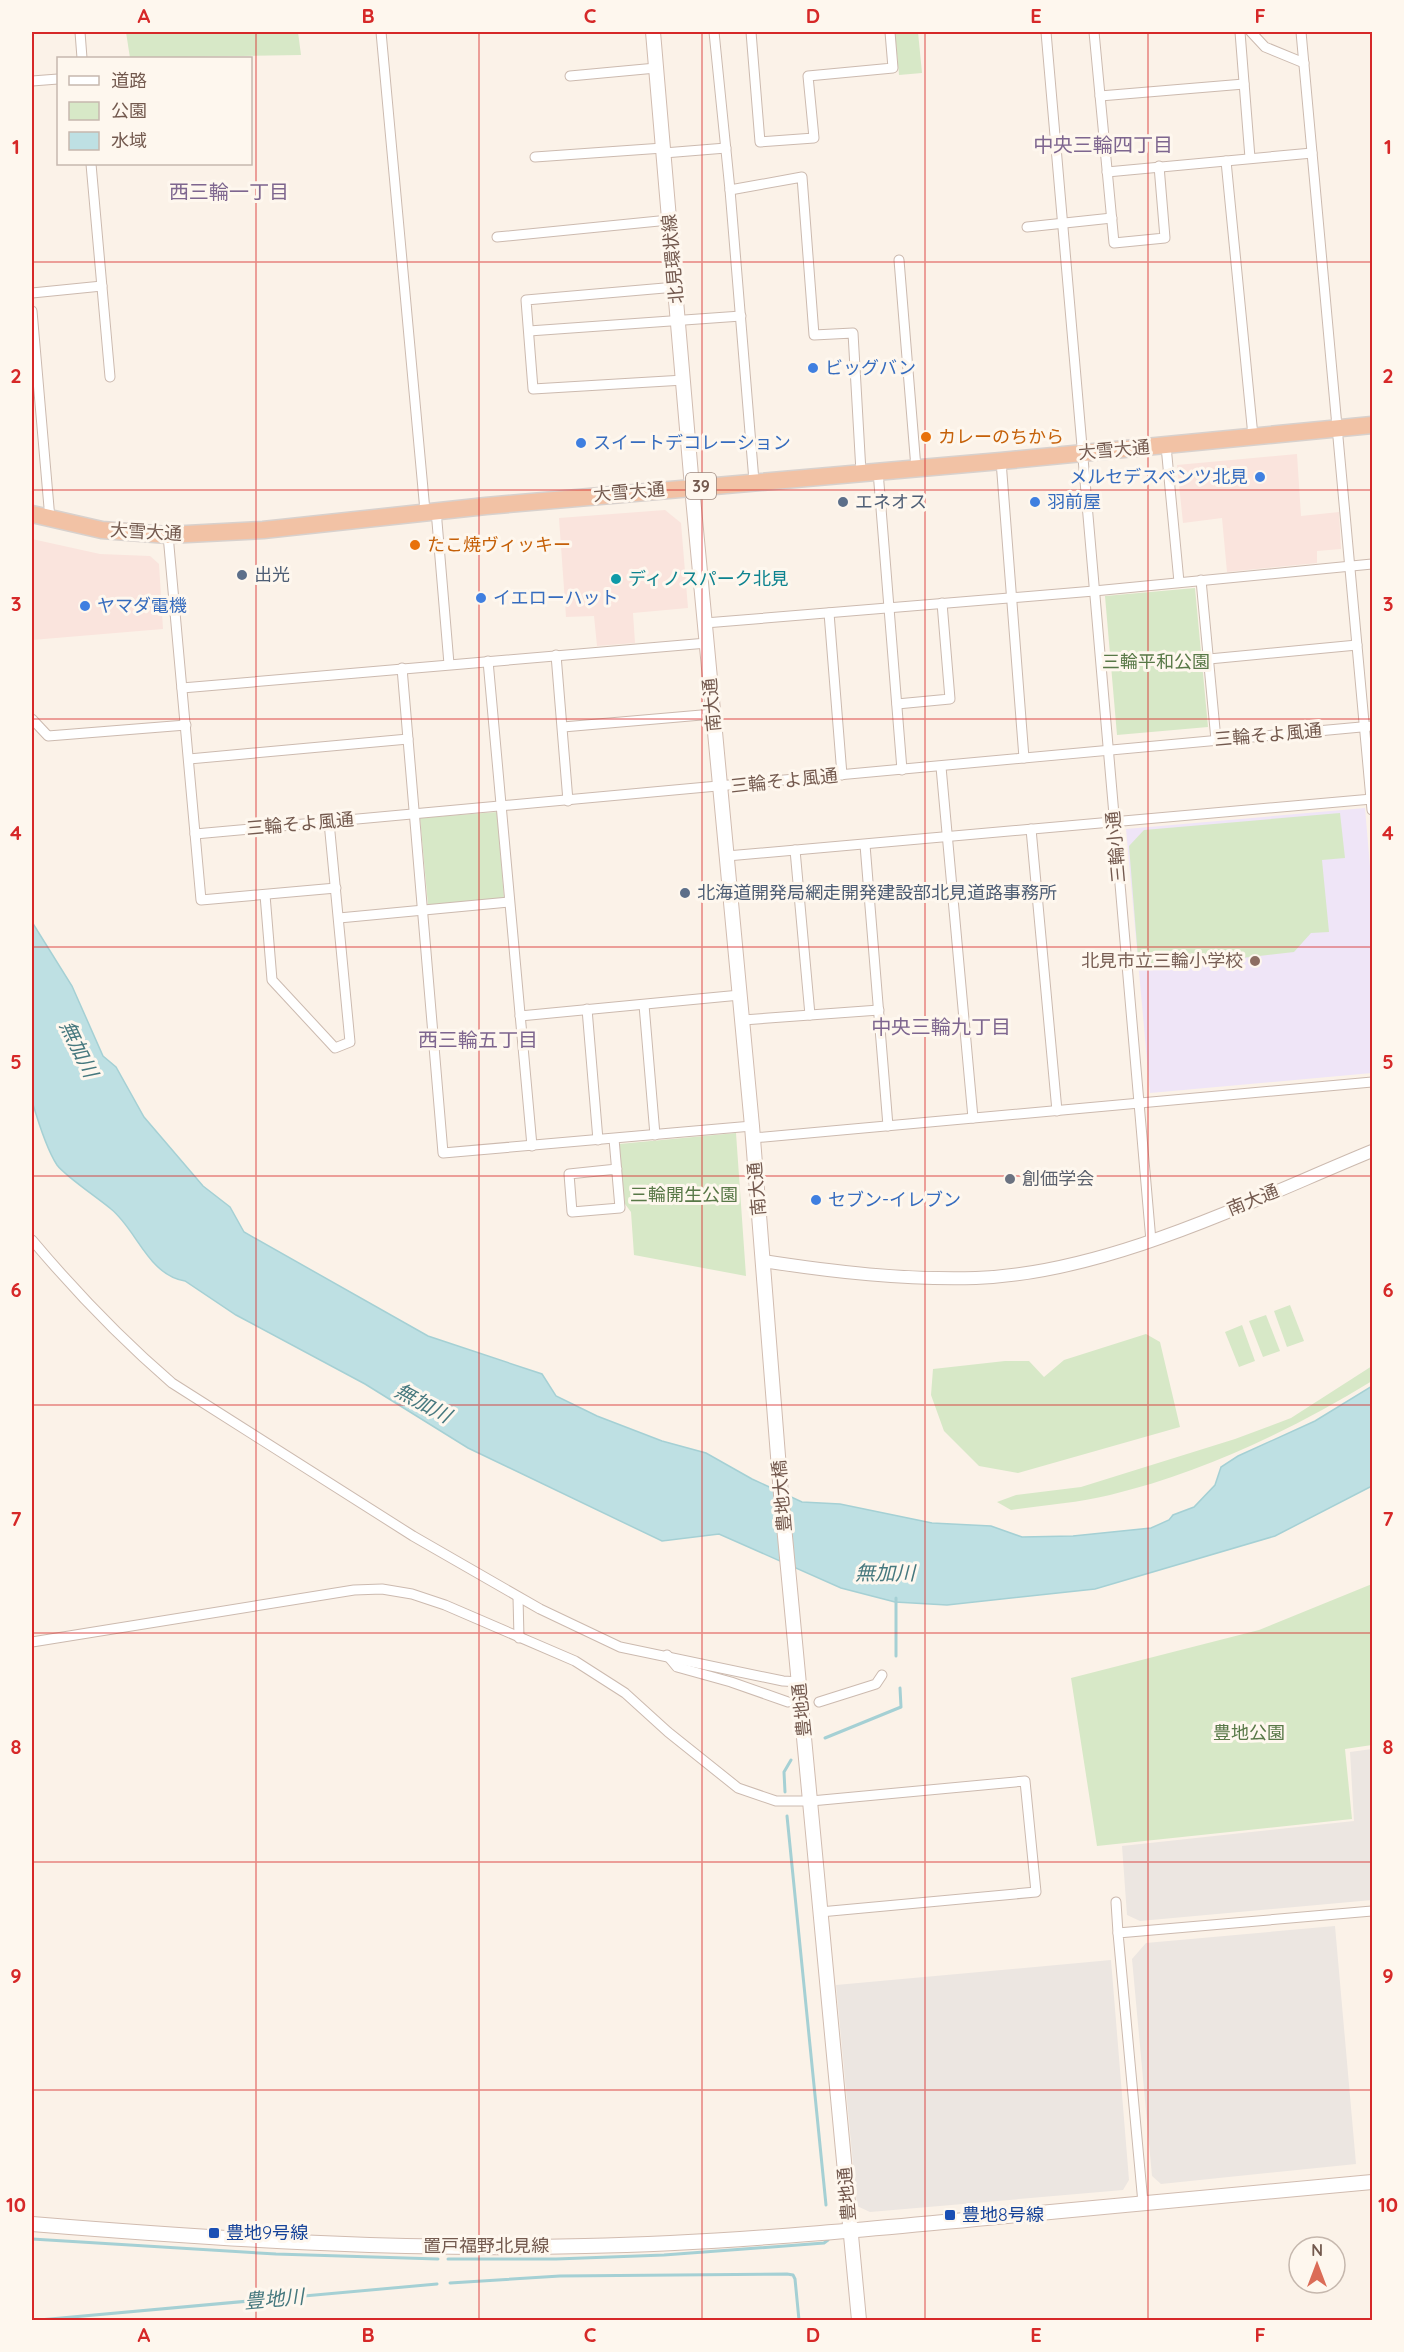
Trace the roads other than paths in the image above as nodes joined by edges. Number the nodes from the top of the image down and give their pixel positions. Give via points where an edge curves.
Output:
1 (80, 32) edge
2 (381, 32) edge
3 (653, 32) edge
4 (714, 32) edge
5 (751, 32) edge
6 (890, 32) edge
7 (1046, 32) edge
8 (1094, 32) edge
9 (1239, 32) edge
10 (1251, 32) edge
11 (1301, 32) edge
12 (82, 57) edge
13 (1304, 63) junction
14 (656, 68) junction
15 (570, 76) dead end
16 (57, 79) edge
17 (32, 81) edge
18 (1244, 84) junction
19 (1100, 96) junction
20 (726, 148) junction
21 (664, 150) junction
22 (1312, 153) junction
23 (535, 157) dead end
24 (1250, 158) junction
25 (1226, 160) junction
26 (91, 165) edge
27 (1159, 166) junction
28 (1107, 171) junction
29 (730, 190) junction
30 (1112, 218) junction
31 (669, 220) junction
32 (1061, 224) junction
33 (1027, 227) dead end
34 (497, 237) dead end
35 (899, 260) dead end
36 (102, 286) junction
37 (676, 287) junction
38 (32, 293) edge
39 (32, 311) edge
40 (741, 316) junction
41 (678, 320) junction
42 (529, 331) junction
43 (110, 377) dead end
44 (684, 380) junction
45 (1372, 425) edge
46 (1337, 429) junction
47 (1253, 436) junction
48 (1166, 446) junction
49 (1081, 453) junction
50 (1000, 461) junction
51 (915, 468) junction
52 (870, 472) junction
53 (754, 481) junction
54 (692, 487) junction
55 (430, 511) junction
56 (32, 513) edge
57 (50, 519) junction
58 (168, 535) junction
59 (1372, 564) edge
60 (1350, 566) junction
61 (1201, 580) junction
62 (1179, 582) junction
63 (1094, 591) junction
64 (1011, 597) junction
65 (942, 603) junction
66 (889, 608) junction
67 (829, 613) junction
68 (705, 622) junction
69 (707, 643) junction
70 (1357, 645) junction
71 (556, 655) junction
72 (1209, 659) junction
73 (488, 661) junction
74 (448, 664) junction
75 (402, 668) junction
76 (182, 688) junction
77 (897, 704) junction
78 (713, 714) junction
79 (32, 719) edge
80 (186, 724) junction
81 (563, 727) junction
82 (1369, 727) edge
83 (408, 739) junction
84 (1216, 740) junction
85 (1107, 751) junction
86 (1024, 758) junction
87 (189, 759) junction
88 (941, 766) junction
89 (902, 770) junction
90 (842, 775) junction
91 (720, 787) junction
92 (1372, 799) edge
93 (568, 801) junction
94 (500, 807) junction
95 (1372, 810) edge
96 (415, 814) junction
97 (329, 822) junction
98 (1114, 822) junction
99 (1031, 829) junction
100 (195, 834) junction
101 (948, 838) junction
102 (865, 845) junction
103 (795, 850) junction
104 (727, 856) junction
105 (336, 888) junction
106 (265, 895) junction
107 (509, 902) junction
108 (424, 910) junction
109 (339, 918) junction
110 (740, 995) junction
111 (644, 1005) junction
112 (587, 1009) junction
113 (879, 1010) junction
114 (810, 1015) junction
115 (520, 1016) junction
116 (742, 1020) junction
117 (1372, 1082) edge
118 (1140, 1103) junction
119 (1057, 1111) junction
120 (973, 1119) junction
121 (888, 1126) junction
122 (753, 1132) junction
123 (655, 1135) junction
124 (614, 1139) junction
125 (598, 1140) junction
126 (532, 1146) junction
127 (1372, 1151) edge
128 (617, 1169) junction
129 (32, 1240) edge
130 (1151, 1241) junction
131 (763, 1261) junction
132 (518, 1597) junction
133 (519, 1638) junction
134 (32, 1642) edge
135 (667, 1655) junction
136 (882, 1675) dead end
137 (799, 1676) junction
138 (788, 1702) dead end
139 (819, 1702) dead end
140 (811, 1800) junction
141 (1116, 1902) dead end
142 (1372, 1911) edge
143 (820, 1912) junction
144 (1118, 1933) junction
145 (1372, 2182) edge
146 (1143, 2203) junction
147 (32, 2224) edge
148 (851, 2231) junction
149 (859, 2320) edge

1 - 12 street
2 - 55 street
3 - 14 main road, 北見環状線
4 - 20 street
5 - 6 street via 760,142 814,138 808,76 893,68
7 - 32 street, 三輪小通
8 - 19 street
9 - 18 street
10 - 13 street via 1265,47
11 - 13 street
13 - 22 street
14 - 15 street
14 - 21 main road, 北見環状線
16 - 17 street
18 - 19 street
18 - 24 street
19 - 28 street
20 - 21 street
20 - 29 street
21 - 23 street
21 - 31 main road, 北見環状線
22 - 24 street
22 - 46 street
24 - 25 street
25 - 27 street
25 - 47 street
26 - 36 street
27 - 28 street
27 - 30 street via 1165,238 1114,243
28 - 30 street
29 - 40 street
29 - 52 street via 802,177 814,336 853,333
30 - 32 street
31 - 34 street
31 - 37 main road, 北見環状線
32 - 33 street
32 - 49 street, 三輪小通
35 - 51 street
36 - 38 street
36 - 43 street
37 - 41 main road, 北見環状線
37 - 42 street via 526,300
39 - 57 street
40 - 41 street
40 - 53 street
41 - 42 street
41 - 44 main road, 北見環状線
42 - 44 street via 533,389
44 - 54 main road, 北見環状線
45 - 46 highway, 大雪大通 / 39
46 - 47 highway, 大雪大通 / 39
46 - 60 street
47 - 48 highway, 大雪大通 / 39
48 - 49 highway, 大雪大通 / 39
48 - 62 street
49 - 50 highway, 大雪大通 / 39
49 - 63 street, 三輪小通
50 - 51 highway, 大雪大通 / 39
50 - 64 street
51 - 52 highway, 大雪大通 / 39
52 - 53 highway, 大雪大通 / 39
52 - 66 street
53 - 54 highway, 大雪大通 / 39
54 - 55 highway, 大雪大通 / 39
54 - 68 main road, 南大通
55 - 58 highway, 大雪大通 / 39 via 263,530
55 - 74 street
56 - 57 highway, 大雪大通 / 39
57 - 58 highway, 大雪大通 / 39 via 102,530
58 - 76 street
59 - 60 street
60 - 61 street
60 - 70 street
61 - 62 street
61 - 72 street
62 - 63 street
63 - 64 street
63 - 85 street, 三輪小通
64 - 65 street
64 - 86 street
65 - 66 street
65 - 77 street via 950,699
66 - 67 street
66 - 77 street
67 - 68 street
67 - 90 street
68 - 69 main road, 南大通
69 - 71 street
69 - 78 main road, 南大通
70 - 72 street
70 - 82 street
71 - 73 street
71 - 81 street
72 - 84 street
73 - 74 street
73 - 94 street
74 - 75 street
75 - 76 street
75 - 83 street
76 - 80 street
77 - 89 street
78 - 81 street
78 - 91 main road, 南大通
79 - 80 street via 48,736
80 - 87 street
81 - 93 street
82 - 84 street, 三輪そよ風通
82 - 92 street
83 - 87 street
83 - 96 street
84 - 85 street, 三輪そよ風通
85 - 86 street, 三輪そよ風通
85 - 98 street, 三輪小通
86 - 88 street, 三輪そよ風通
87 - 100 street
88 - 89 street, 三輪そよ風通
88 - 101 street
89 - 90 street, 三輪そよ風通
90 - 91 street, 三輪そよ風通
91 - 93 street, 三輪そよ風通
91 - 104 main road, 南大通
92 - 95 street
92 - 98 street
93 - 94 street, 三輪そよ風通
94 - 96 street, 三輪そよ風通
94 - 107 street
96 - 97 street, 三輪そよ風通
96 - 108 street
97 - 100 street, 三輪そよ風通
97 - 105 street
98 - 99 street
98 - 118 street, 三輪小通
99 - 101 street
99 - 119 street
100 - 106 street via 201,900
101 - 102 street
101 - 120 street
102 - 103 street
102 - 113 street
103 - 104 street
103 - 114 street
104 - 110 main road, 南大通
105 - 106 street
105 - 109 street
106 - 109 street via 272,980 335,1048 350,1042
107 - 108 street
107 - 115 street
108 - 109 street
108 - 126 street via 443,1153
110 - 111 street
110 - 116 main road, 南大通
111 - 112 street
111 - 123 street
112 - 115 street
112 - 125 street
113 - 114 street
113 - 121 street
114 - 116 street
115 - 126 street
116 - 122 main road, 南大通
117 - 118 street
118 - 119 street
118 - 130 street, 三輪小通
119 - 120 street
120 - 121 street
121 - 122 street
122 - 123 street
122 - 131 main road, 南大通
123 - 124 street
124 - 125 street
124 - 128 street
125 - 126 street
127 - 130 street, 南大通
128 - 128 street via 621,1208 572,1212 568,1174
129 - 132 street via 71,1287 172,1383 413,1536
130 - 131 street, 南大通 via 1084,1262 978,1278 895,1278
131 - 137 main road, 豊地大橋
132 - 133 street
132 - 135 street via 621,1647
133 - 134 street via 445,1605 382,1589 354,1590
133 - 140 street via 576,1661 625,1693 738,1788 776,1801
135 - 137 street via 783,1682
135 - 138 street via 677,1667
136 - 139 street via 876,1684
137 - 140 main road, 豊地通
140 - 143 main road, 豊地通
140 - 143 street via 1025,1781 1036,1892
141 - 144 street
142 - 144 street
143 - 148 main road, 豊地通
144 - 146 street
145 - 146 main road, 豊地通
146 - 148 main road, 豊地通
147 - 148 main road, 置戸福野北見線 via 206,2238 470,2247 689,2242
148 - 149 main road

